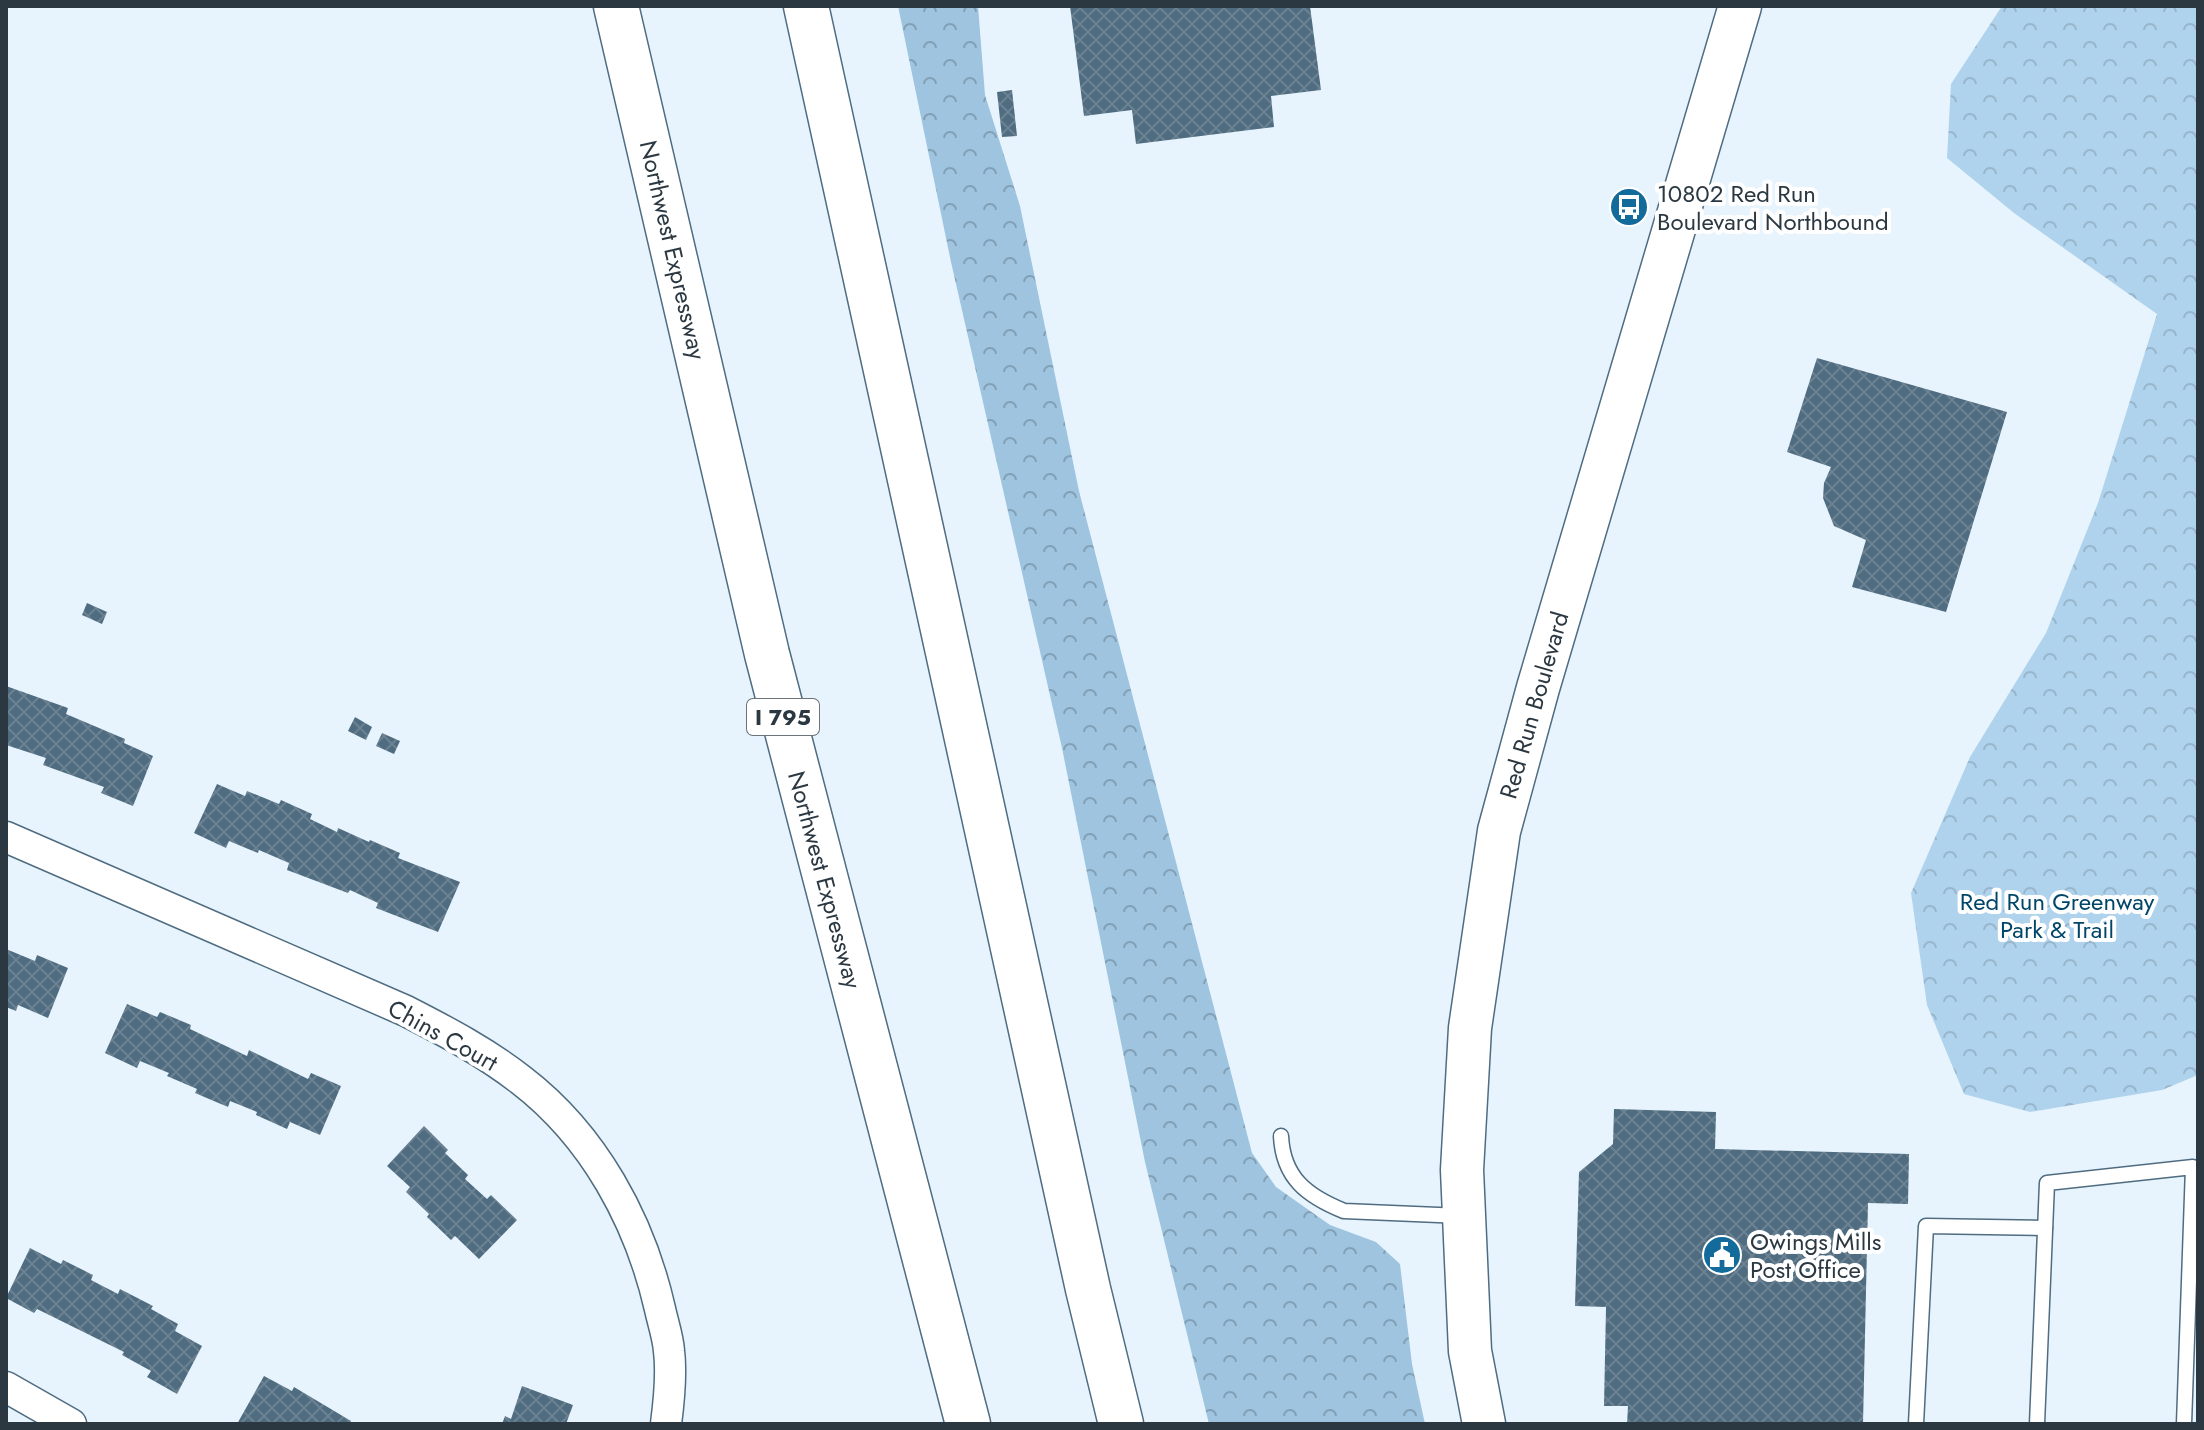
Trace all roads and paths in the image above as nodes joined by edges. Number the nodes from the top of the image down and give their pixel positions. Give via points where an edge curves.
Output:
1 (616, 6) edge
2 (806, 6) edge
3 (1740, 6) edge
4 (6, 837) edge
5 (1281, 1136) dead end
6 (1464, 1217) junction
7 (2045, 1228) junction
8 (6, 1387) edge
9 (71, 1424) edge
10 (666, 1424) edge
11 (968, 1424) edge
12 (1121, 1424) edge
13 (1484, 1424) edge
14 (1916, 1424) edge
15 (2037, 1424) edge
16 (2184, 1424) edge

1 - 11 highway, Northwest Expressway / I 795 via 767,654
2 - 12 highway
3 - 6 main road, Red Run Boulevard via 1499,831 1470,1028
4 - 10 street, Chins Court via 406,1011 469,1043 524,1082 606,1173 636,1230 669,1351
5 - 6 lane via 1282,1160 1297,1182 1329,1205 1344,1211
6 - 13 main road, Red Run Boulevard via 1470,1351
7 - 14 lane via 1926,1226
7 - 15 lane
7 - 16 lane via 2047,1183 2193,1167
8 - 9 street

